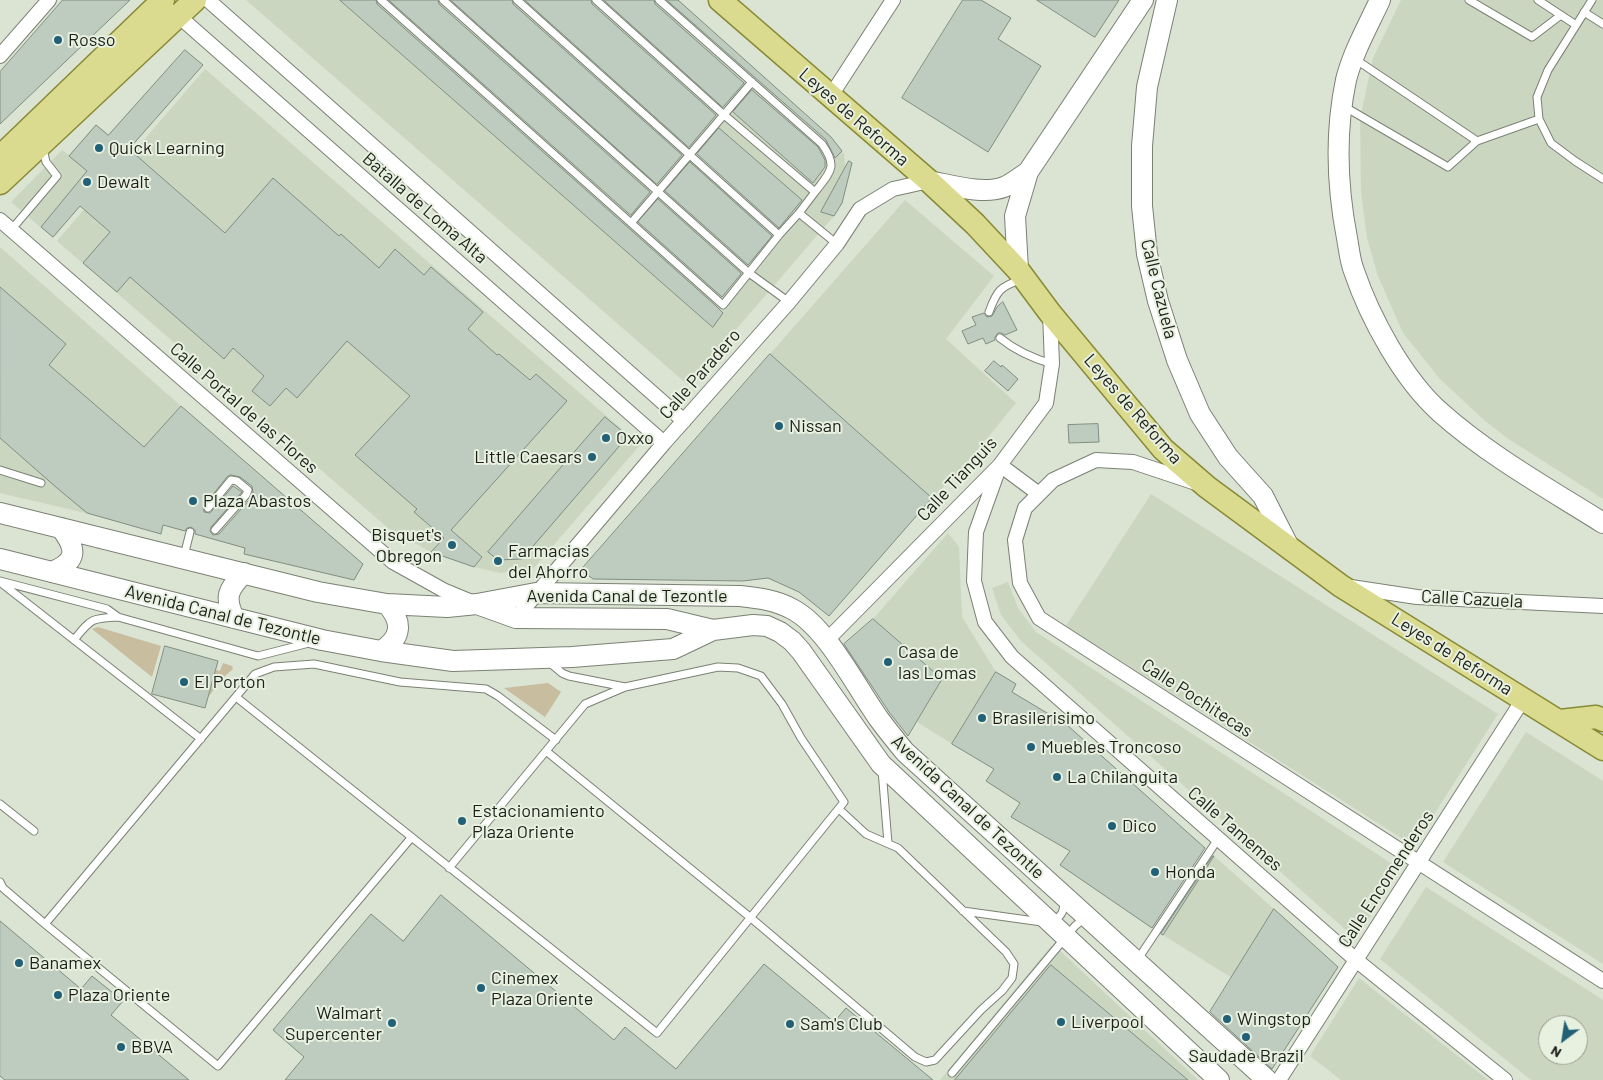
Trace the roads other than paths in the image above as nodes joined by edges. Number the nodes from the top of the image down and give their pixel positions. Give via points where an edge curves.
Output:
1 (49, 0) edge
2 (162, 0) edge
3 (195, 0) edge
4 (208, 0) edge
5 (381, 0) edge
6 (443, 0) edge
7 (517, 0) edge
8 (596, 0) edge
9 (659, 0) edge
10 (720, 0) edge
11 (893, 0) edge
12 (1143, 0) edge
13 (1167, 0) edge
14 (1380, 0) edge
15 (1469, 0) edge
16 (1538, 0) edge
17 (1592, 0) edge
18 (1584, 12) junction
19 (1561, 14) junction
20 (178, 16) junction
21 (1603, 24) edge
22 (1576, 25) junction
23 (0, 56) edge
24 (1353, 58) junction
25 (752, 82) junction
26 (830, 97) junction
27 (1342, 105) junction
28 (723, 114) junction
29 (1539, 119) junction
30 (1477, 142) junction
31 (42, 144) junction
32 (690, 155) junction
33 (0, 157) edge
34 (1028, 172) junction
35 (1603, 179) edge
36 (929, 181) junction
37 (0, 183) edge
38 (658, 192) junction
39 (815, 192) junction
40 (799, 213) junction
41 (0, 220) edge
42 (631, 223) junction
43 (12, 230) junction
44 (779, 235) junction
45 (837, 244) junction
46 (749, 273) junction
47 (1021, 274) junction
48 (788, 302) junction
49 (989, 312) dead end
50 (1050, 312) junction
51 (1000, 338) dead end
52 (1052, 364) junction
53 (684, 421) junction
54 (664, 443) junction
55 (1000, 465) junction
56 (0, 470) edge
57 (41, 483) dead end
58 (1207, 487) junction
59 (1039, 494) junction
60 (208, 508) dead end
61 (0, 512) edge
62 (1603, 523) edge
63 (61, 528) junction
64 (215, 530) dead end
65 (190, 532) dead end
66 (1289, 547) junction
67 (183, 558) junction
68 (0, 559) edge
69 (52, 572) junction
70 (244, 574) junction
71 (0, 581) edge
72 (1341, 586) junction
73 (536, 592) junction
74 (387, 604) junction
75 (477, 604) junction
76 (1603, 606) edge
77 (118, 617) junction
78 (234, 618) junction
79 (516, 618) junction
80 (713, 630) junction
81 (74, 640) junction
82 (322, 640) junction
83 (827, 640) junction
84 (381, 651) junction
85 (545, 658) junction
86 (625, 687) junction
87 (236, 697) junction
88 (1524, 698) junction
89 (1603, 720) edge
90 (1560, 721) junction
91 (201, 739) junction
92 (556, 740) junction
93 (1603, 749) edge
94 (546, 752) junction
95 (882, 764) junction
96 (0, 804) edge
97 (838, 809) junction
98 (34, 831) dead end
99 (411, 838) junction
100 (1218, 839) junction
101 (888, 844) junction
102 (1418, 863) junction
103 (449, 868) junction
104 (0, 882) edge
105 (1064, 896) junction
106 (963, 911) junction
107 (751, 918) junction
108 (1091, 920) junction
109 (45, 924) junction
110 (1051, 924) junction
111 (1066, 938) junction
112 (1356, 960) junction
113 (1136, 961) junction
114 (1603, 981) edge
115 (952, 1073) dead end
116 (1216, 1078) edge
117 (1267, 1080) edge
118 (1279, 1080) edge
119 (1506, 1080) edge

1 - 23 street
2 - 20 street, Batalla de Loma Alta
2 - 33 main road
3 - 20 main road
4 - 53 street, Batalla de Loma Alta
5 - 42 lane
6 - 38 lane
7 - 32 lane
8 - 28 lane
9 - 25 lane
10 - 26 main road, Leyes de Reforma
11 - 26 street
12 - 34 main road
13 - 66 main road, Calle Cazuela via 1147,87 1142,146 1142,206 1147,254 1158,301 1200,414 1228,457 1263,496
14 - 24 main road
15 - 19 lane via 1532,37
16 - 19 lane
17 - 18 lane
18 - 21 lane
18 - 22 lane
19 - 22 lane
20 - 31 main road
20 - 54 street, Batalla de Loma Alta
22 - 29 lane via 1548,70 1537,97
24 - 27 main road
24 - 30 lane
25 - 28 lane
25 - 39 lane via 822,144 830,156 831,171
26 - 36 main road, Leyes de Reforma
27 - 30 lane via 1448,167
27 - 62 main road via 1337,162 1342,216 1353,270 1377,326 1396,357 1439,412 1480,444
28 - 32 lane
28 - 39 lane
29 - 30 lane
29 - 35 lane via 1551,142
31 - 37 main road
31 - 43 lane via 46,162 57,176
32 - 38 lane
32 - 44 lane
34 - 36 main road via 1005,187 991,190
34 - 47 main road via 1015,216
36 - 45 street, Calle Paradero via 893,189 860,210
36 - 47 main road, Leyes de Reforma
38 - 42 lane
38 - 46 lane
39 - 40 lane
40 - 44 lane
40 - 45 lane
41 - 43 street, Calle Portal de las Flores
42 - 46 lane via 723,305
43 - 75 street, Calle Portal de las Flores via 393,562 445,591
44 - 46 lane
45 - 48 street, Calle Paradero
46 - 48 lane
47 - 49 lane via 995,294
47 - 50 main road, Leyes de Reforma
48 - 53 street, Calle Paradero
50 - 52 street, Calle Tianguis
50 - 58 main road, Leyes de Reforma via 1163,450
51 - 52 lane via 1019,351
52 - 55 street, Calle Tianguis via 1046,403
53 - 54 street, Calle Paradero
54 - 73 street, Calle Paradero
55 - 59 street
55 - 83 street, Calle Tianguis
55 - 100 street, Calle Tamemes via 976,532 974,582 985,622 1012,657
56 - 57 lane
58 - 59 street, Calle Pochitecas via 1133,462 1096,460 1053,480
58 - 66 main road, Leyes de Reforma
59 - 102 street, Calle Pochitecas via 1025,508 1015,540 1020,583 1039,618
60 - 64 lane via 231,480 248,490
61 - 63 main road, Avenida Canal de Tezontle
63 - 67 main road, Avenida Canal de Tezontle
63 - 69 main road via 71,540 72,550 64,566
65 - 67 lane
66 - 72 main road, Leyes de Reforma
67 - 70 main road, Avenida Canal de Tezontle
68 - 69 main road, Avenida Canal de Tezontle
69 - 78 main road, Avenida Canal de Tezontle
70 - 74 main road, Avenida Canal de Tezontle
70 - 78 main road via 234,583 227,601
71 - 77 lane via 107,609
71 - 81 lane
72 - 76 street, Calle Cazuela via 1417,597
72 - 88 main road, Leyes de Reforma
73 - 75 main road, Avenida Canal de Tezontle
73 - 79 street, Calle Paradero
73 - 83 main road, Avenida Canal de Tezontle via 740,596 770,600 793,609
74 - 75 main road, Avenida Canal de Tezontle via 447,607
74 - 84 main road via 395,613 397,634 390,646
75 - 79 main road, Avenida Canal de Tezontle
77 - 81 lane via 88,622
77 - 82 lane via 258,656
78 - 82 main road, Avenida Canal de Tezontle
79 - 80 main road, Avenida Canal de Tezontle via 666,619
80 - 85 main road, Avenida Canal de Tezontle via 673,649
80 - 95 main road, Avenida Canal de Tezontle via 767,626 792,641
81 - 91 lane
82 - 84 main road, Avenida Canal de Tezontle
83 - 105 main road, Avenida Canal de Tezontle via 879,720 905,752
84 - 85 main road, Avenida Canal de Tezontle via 453,661
85 - 86 lane via 569,676
86 - 92 lane via 585,704
86 - 97 lane via 718,667 738,668 761,676 844,802
87 - 91 lane
87 - 92 lane via 255,674 274,666 314,664 400,682 486,689
87 - 99 lane
88 - 90 main road, Leyes de Reforma
88 - 102 street, Calle Encomenderos
89 - 90 main road via 1596,716
90 - 93 main road, Leyes de Reforma
91 - 109 lane
92 - 94 lane
94 - 103 lane
94 - 107 lane
95 - 101 lane
95 - 110 main road, Avenida Canal de Tezontle
96 - 98 lane
97 - 101 lane via 866,834
97 - 107 lane
99 - 103 lane
99 - 109 lane via 218,1066
100 - 112 street, Calle Tamemes
100 - 113 lane
101 - 106 lane via 898,848
102 - 112 street, Calle Encomenderos
102 - 114 street, Calle Pochitecas
103 - 107 lane via 657,1033
104 - 109 lane
105 - 108 main road, Avenida Canal de Tezontle
105 - 110 lane via 1064,912
106 - 107 lane via 1006,952 1014,964 1012,978 935,1060 926,1062 915,1057
106 - 110 lane
108 - 111 lane via 1081,921
108 - 113 main road, Avenida Canal de Tezontle
110 - 111 main road, Avenida Canal de Tezontle
111 - 115 lane
111 - 116 main road, Avenida Canal de Tezontle
112 - 118 street, Calle Encomenderos
112 - 119 street, Calle Tamemes
113 - 117 main road, Avenida Canal de Tezontle

